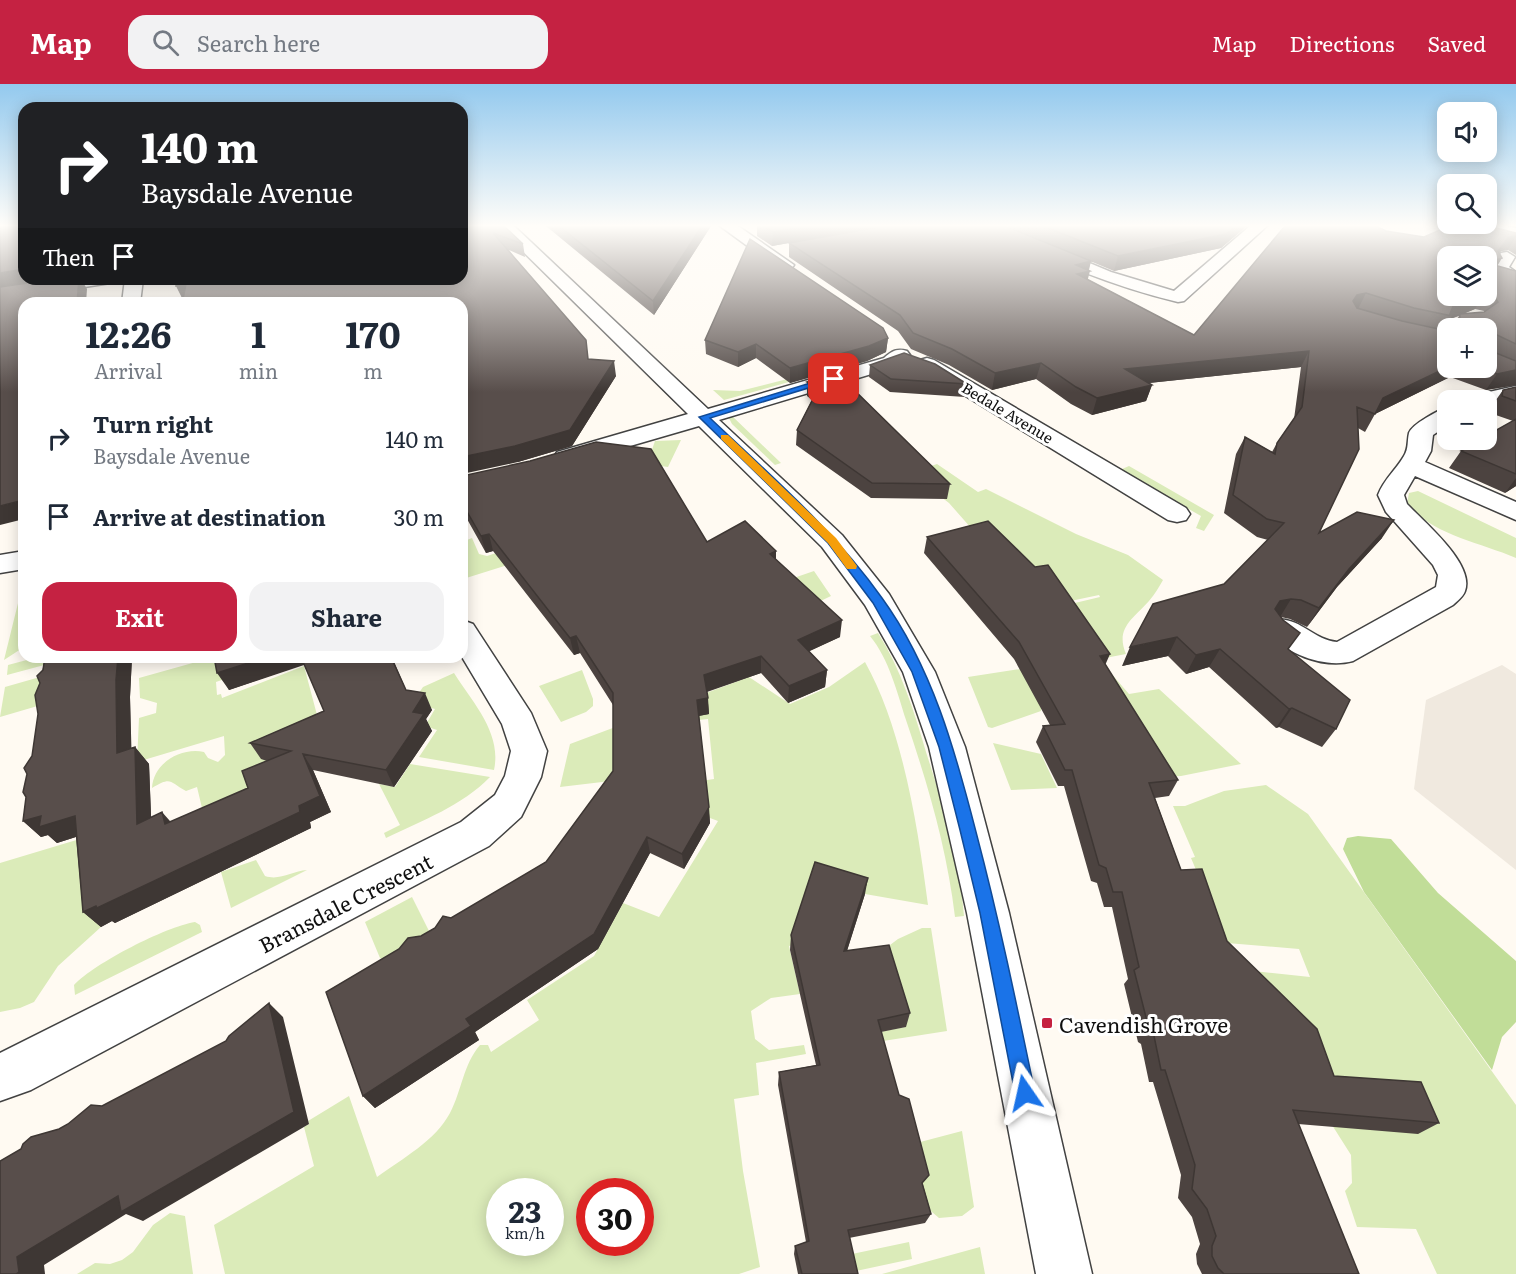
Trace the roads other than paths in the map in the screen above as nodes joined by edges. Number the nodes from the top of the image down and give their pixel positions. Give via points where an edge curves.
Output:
1 (563, 282) edge
2 (1121, 282) edge
3 (1196, 282) edge
4 (65, 285) edge
5 (0, 295) edge
6 (1178, 297) junction
7 (1165, 312) dead end
8 (1516, 393) edge
9 (1497, 397) edge
10 (703, 417) junction
11 (1437, 421) edge
12 (546, 463) edge
13 (1411, 465) junction
14 (1516, 512) edge
15 (1177, 514) dead end
16 (18, 561) edge
17 (0, 564) edge
18 (1282, 628) edge
19 (468, 641) edge
20 (0, 1077) edge
21 (1064, 1274) edge

1 - 10 street
2 - 6 street
3 - 6 street
4 - 5 street
6 - 7 street
8 - 9 street
10 - 12 street
10 - 15 street, Bedale Avenue via 875,368 891,362 895,346
10 - 21 street via 832,541 878,601 919,672 947,747 988,913
11 - 13 street via 1421,432 1419,451
13 - 14 street
13 - 18 street via 1399,475 1391,495 1395,506 1446,562 1452,575 1451,590 1342,653 1310,648
16 - 17 street
19 - 20 street, Bransdale Crescent via 519,722 529,751 523,777 508,806 475,834

